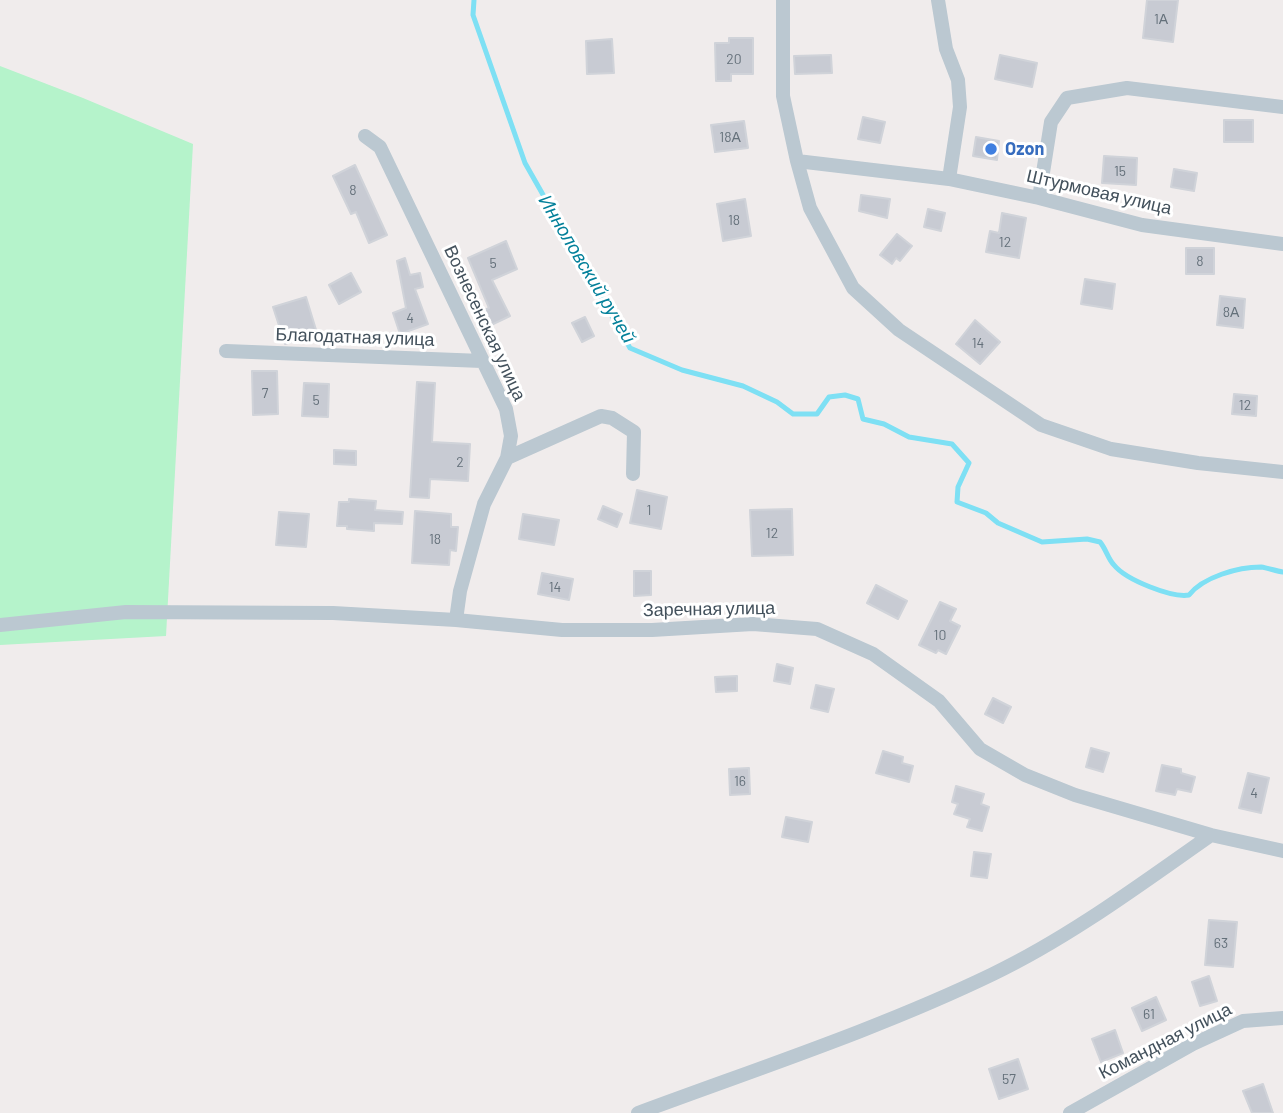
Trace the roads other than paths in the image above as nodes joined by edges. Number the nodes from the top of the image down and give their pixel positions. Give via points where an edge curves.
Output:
1 (783, 0) edge
2 (938, 0) edge
3 (1283, 107) edge
4 (365, 136) dead end
5 (797, 161) junction
6 (950, 179) junction
7 (1039, 198) junction
8 (1283, 244) edge
9 (226, 351) dead end
10 (482, 361) junction
11 (507, 458) junction
12 (1283, 472) edge
13 (633, 474) dead end
14 (456, 620) junction
15 (0, 625) edge
16 (1211, 835) junction
17 (1283, 851) edge
18 (1283, 1018) edge
19 (638, 1113) edge
20 (1070, 1113) edge

1 - 5 street via 783,96
2 - 6 street via 960,107
3 - 7 street via 1127,88 1067,99 1051,122
4 - 10 street, Вознесенская улица via 380,147
5 - 6 street, Штурмовая улица
5 - 12 street via 810,208 853,288 899,330 1011,406 1041,425 1111,449
6 - 7 street, Штурмовая улица
7 - 8 street, Штурмовая улица via 1142,225
9 - 10 street, Благодатная улица
10 - 11 street, Вознесенская улица via 506,409 511,436
11 - 13 street via 601,416 634,432
11 - 14 street, Вознесенская улица via 484,504
14 - 15 street, Заречная улица via 333,613 126,612
14 - 16 street, Заречная улица via 562,630 753,624 817,629 873,654 939,701 980,749 1025,775 1075,795
16 - 17 street, Заречная улица
16 - 19 street via 1107,909 994,974 898,1016
18 - 20 street, Командная улица via 1244,1020

